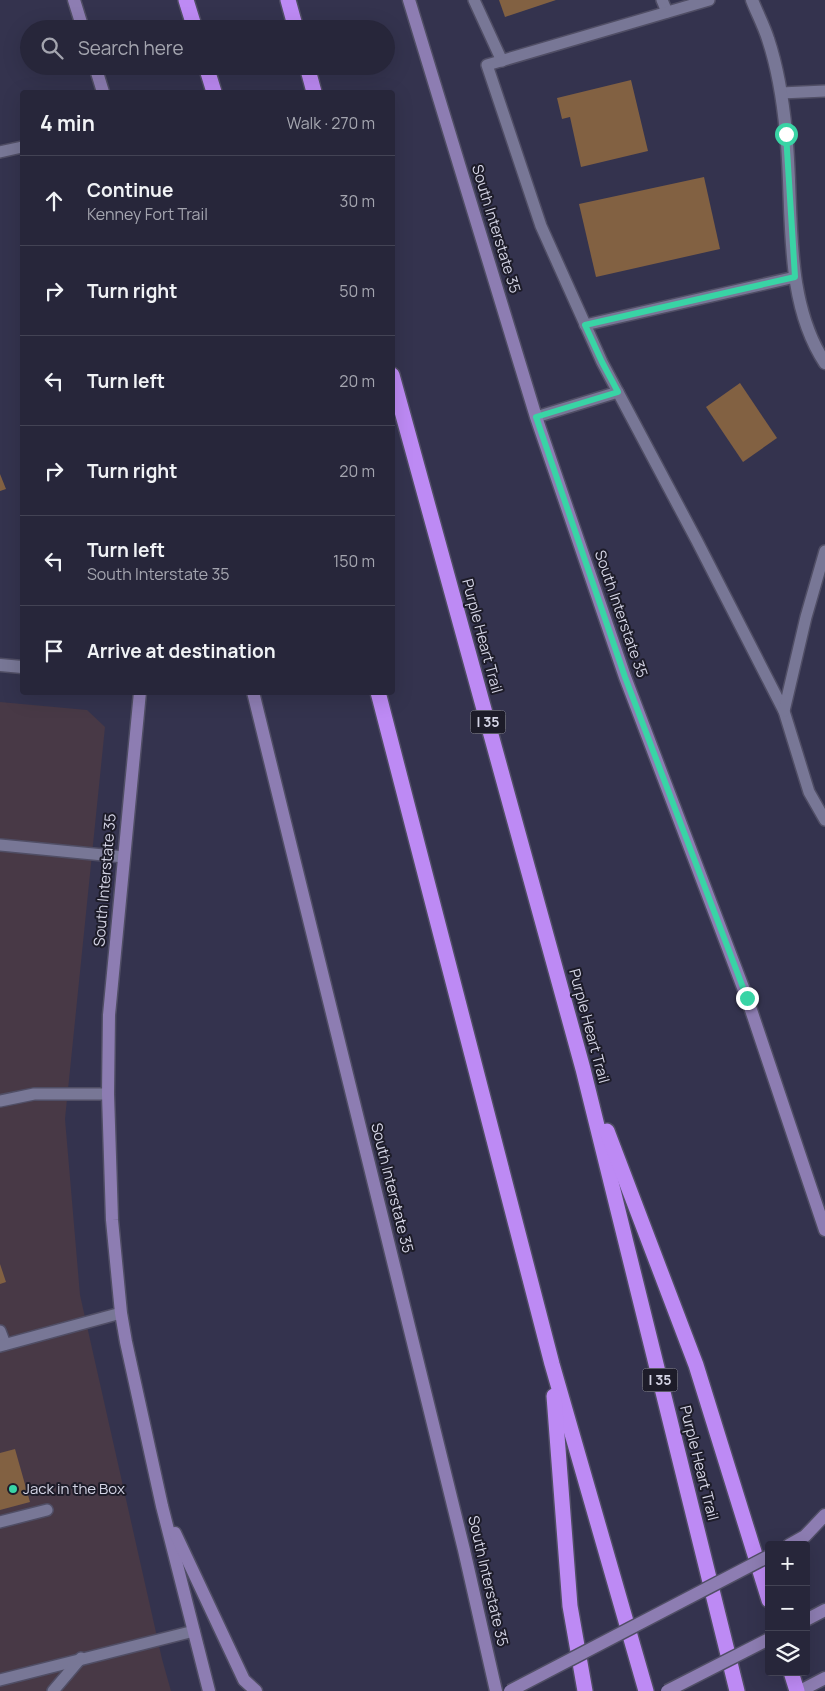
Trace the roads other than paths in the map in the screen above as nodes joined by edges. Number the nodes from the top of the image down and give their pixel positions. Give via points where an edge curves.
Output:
1 (74, 0) edge
2 (186, 0) edge
3 (288, 0) edge
4 (409, 0) edge
5 (474, 0) edge
6 (662, 0) edge
7 (709, 0) edge
8 (752, 0) edge
9 (668, 12) junction
10 (80, 20) edge
11 (192, 20) edge
12 (294, 20) edge
13 (502, 61) junction
14 (98, 75) edge
15 (209, 75) edge
16 (309, 75) edge
17 (102, 90) edge
18 (213, 90) edge
19 (313, 90) edge
20 (825, 91) edge
21 (781, 93) junction
22 (20, 147) edge
23 (0, 152) edge
24 (795, 277) junction
25 (585, 325) junction
26 (825, 363) edge
27 (395, 386) edge
28 (618, 392) junction
29 (536, 417) junction
30 (825, 551) edge
31 (0, 665) edge
32 (20, 666) edge
33 (140, 695) edge
34 (254, 695) edge
35 (379, 695) edge
36 (784, 711) junction
37 (825, 820) edge
38 (0, 845) edge
39 (124, 857) junction
40 (583, 1069) junction
41 (108, 1094) junction
42 (0, 1101) edge
43 (825, 1230) edge
44 (121, 1313) junction
45 (0, 1331) edge
46 (2, 1345) edge
47 (552, 1364) junction
48 (162, 1506) junction
49 (47, 1510) dead end
50 (825, 1516) edge
51 (0, 1522) edge
52 (797, 1541) edge
53 (765, 1558) edge
54 (765, 1587) edge
55 (825, 1610) edge
56 (810, 1618) edge
57 (194, 1631) junction
58 (765, 1641) edge
59 (81, 1658) junction
60 (792, 1676) edge
61 (825, 1678) edge
62 (0, 1680) edge
63 (53, 1691) edge
64 (210, 1691) edge
65 (256, 1691) edge
66 (496, 1691) edge
67 (510, 1691) edge
68 (585, 1691) edge
69 (646, 1691) edge
70 (668, 1691) edge
71 (737, 1691) edge
72 (798, 1691) edge

1 - 10 main road
2 - 11 highway
3 - 12 highway
4 - 29 main road, South Interstate 35
5 - 13 lane
6 - 9 lane
7 - 9 lane
8 - 21 street via 768,39
9 - 13 lane
13 - 25 lane via 488,65 541,226
14 - 17 main road
15 - 18 highway
16 - 19 highway
20 - 21 lane
21 - 24 street
22 - 23 lane
24 - 25 lane
24 - 26 street via 802,314 815,348
25 - 28 lane
27 - 40 highway, Purple Heart Trail / I 35
28 - 29 lane
28 - 36 lane
29 - 43 main road, South Interstate 35 via 625,677 747,998
30 - 36 lane
31 - 32 street
33 - 39 main road, South Interstate 35
34 - 66 main road, South Interstate 35
35 - 47 highway
36 - 37 lane via 809,792
38 - 39 lane
39 - 41 main road, South Interstate 35 via 109,1015
40 - 54 highway via 696,1365
40 - 71 highway, Purple Heart Trail / I 35
41 - 42 lane via 34,1094
41 - 44 main road, South Interstate 35 via 112,1220
44 - 46 lane
44 - 48 main road, South Interstate 35
45 - 46 lane
47 - 68 highway via 570,1606
47 - 69 highway
48 - 57 main road, South Interstate 35
48 - 65 main road via 244,1680
49 - 51 lane
50 - 52 main road
53 - 67 main road, bridge
55 - 56 main road
57 - 59 lane
57 - 64 main road, South Interstate 35
58 - 70 main road, bridge
59 - 62 lane
59 - 63 lane
60 - 72 highway
61 - 72 main road

